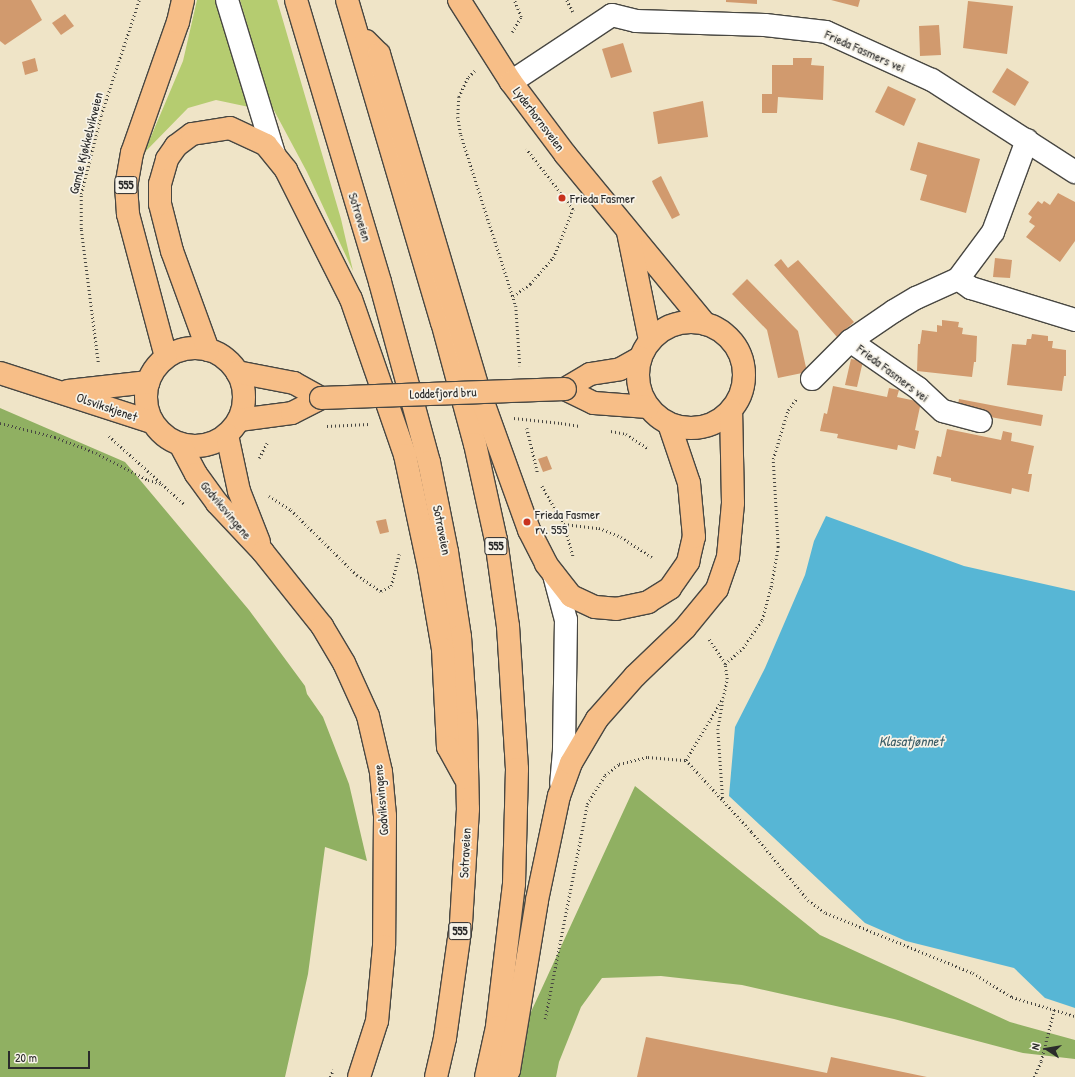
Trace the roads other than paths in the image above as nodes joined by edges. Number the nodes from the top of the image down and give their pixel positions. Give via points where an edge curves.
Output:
1 (183, 0) edge
2 (227, 0) edge
3 (296, 0) edge
4 (347, 0) edge
5 (459, 0) edge
6 (608, 8) edge
7 (356, 31) junction
8 (511, 82) junction
9 (1027, 140) junction
10 (274, 154) junction
11 (1075, 172) edge
12 (628, 232) junction
13 (958, 279) junction
14 (1075, 320) edge
15 (705, 324) junction
16 (850, 341) junction
17 (645, 349) junction
18 (208, 350) junction
19 (166, 358) junction
20 (237, 372) junction
21 (0, 373) edge
22 (812, 379) road end
23 (148, 382) junction
24 (565, 389) junction
25 (62, 391) junction
26 (321, 398) junction
27 (648, 407) junction
28 (731, 410) junction
29 (981, 421) dead end
30 (152, 422) junction
31 (669, 424) junction
32 (233, 427) junction
33 (180, 444) junction
34 (263, 552) junction
35 (554, 575) junction
36 (467, 783) junction
37 (560, 796) junction
38 (359, 1077) edge
39 (436, 1077) edge
40 (486, 1077) edge
41 (505, 1077) edge

1 - 19 main road, 555 via 178,22 132,153 126,187 128,214
2 - 10 street
3 - 36 main road, Sotraveien / 555 via 380,282 429,462 447,552 460,637
4 - 7 main road, 555
5 - 8 main road, Lyderhornsveien
6 - 8 street, Frieda Fasmers vei
6 - 9 street, Frieda Fasmers vei via 636,21 758,25 826,32 932,80
7 - 35 main road, 555 via 379,54 479,391 529,530
7 - 40 main road, 555 via 442,322 475,444 496,540 508,626 517,769 514,884 497,1027
8 - 12 main road, Lyderhornsveien
9 - 11 street, Frieda Fasmers vei
9 - 13 street, Frieda Fasmers vei via 993,232
10 - 18 main road via 266,145 251,136 230,128 220,128 192,134 176,146 167,159 160,184 160,204 172,251
10 - 36 main road via 286,170 350,299 405,455 443,649 448,747
12 - 15 main road, Lyderhornsveien
12 - 17 main road, Lyderhornsveien
13 - 14 street via 971,288
13 - 16 street, Frieda Fasmers vei via 916,298
15 - 17 main road via 675,324 662,330
15 - 28 main road via 732,341 742,363 741,392
16 - 22 street, Frieda Fasmers vei
16 - 29 street, Frieda Fasmers vei via 918,388 943,410
17 - 24 main road via 620,369 590,374
17 - 27 main road via 638,384
18 - 19 main road via 193,348
18 - 20 main road via 224,358
19 - 23 main road
20 - 26 main road via 294,383
20 - 32 main road via 244,387 244,404
21 - 25 main road, Olsvikskjenet
23 - 25 main road, Olsvikskjenet
23 - 30 main road via 146,395
24 - 26 main road, Loddefjord bru, bridge
24 - 27 main road via 594,403
25 - 30 main road, Olsvikskjenet
26 - 32 main road via 292,413
27 - 31 main road
28 - 31 main road via 718,421 702,427 686,428
28 - 37 main road, 555 via 733,503 728,557 717,589 685,628 635,676 597,719 571,763
30 - 33 main road via 169,439
31 - 35 main road, 555 via 688,483 694,537 688,562 670,588 648,602 616,610 595,607 571,596
32 - 33 main road via 213,443 197,447
32 - 34 main road, Godviksvingene via 239,491
33 - 34 main road, Godviksvingene via 196,474 217,503
34 - 38 main road, Godviksvingene via 322,626 344,663 368,716 381,772 386,816 384,946 376,1021
35 - 37 street, 555 via 566,620 564,751
36 - 39 main road, Sotraveien / 555 via 461,924 445,1038
37 - 41 main road, 555 via 537,900 509,1070

